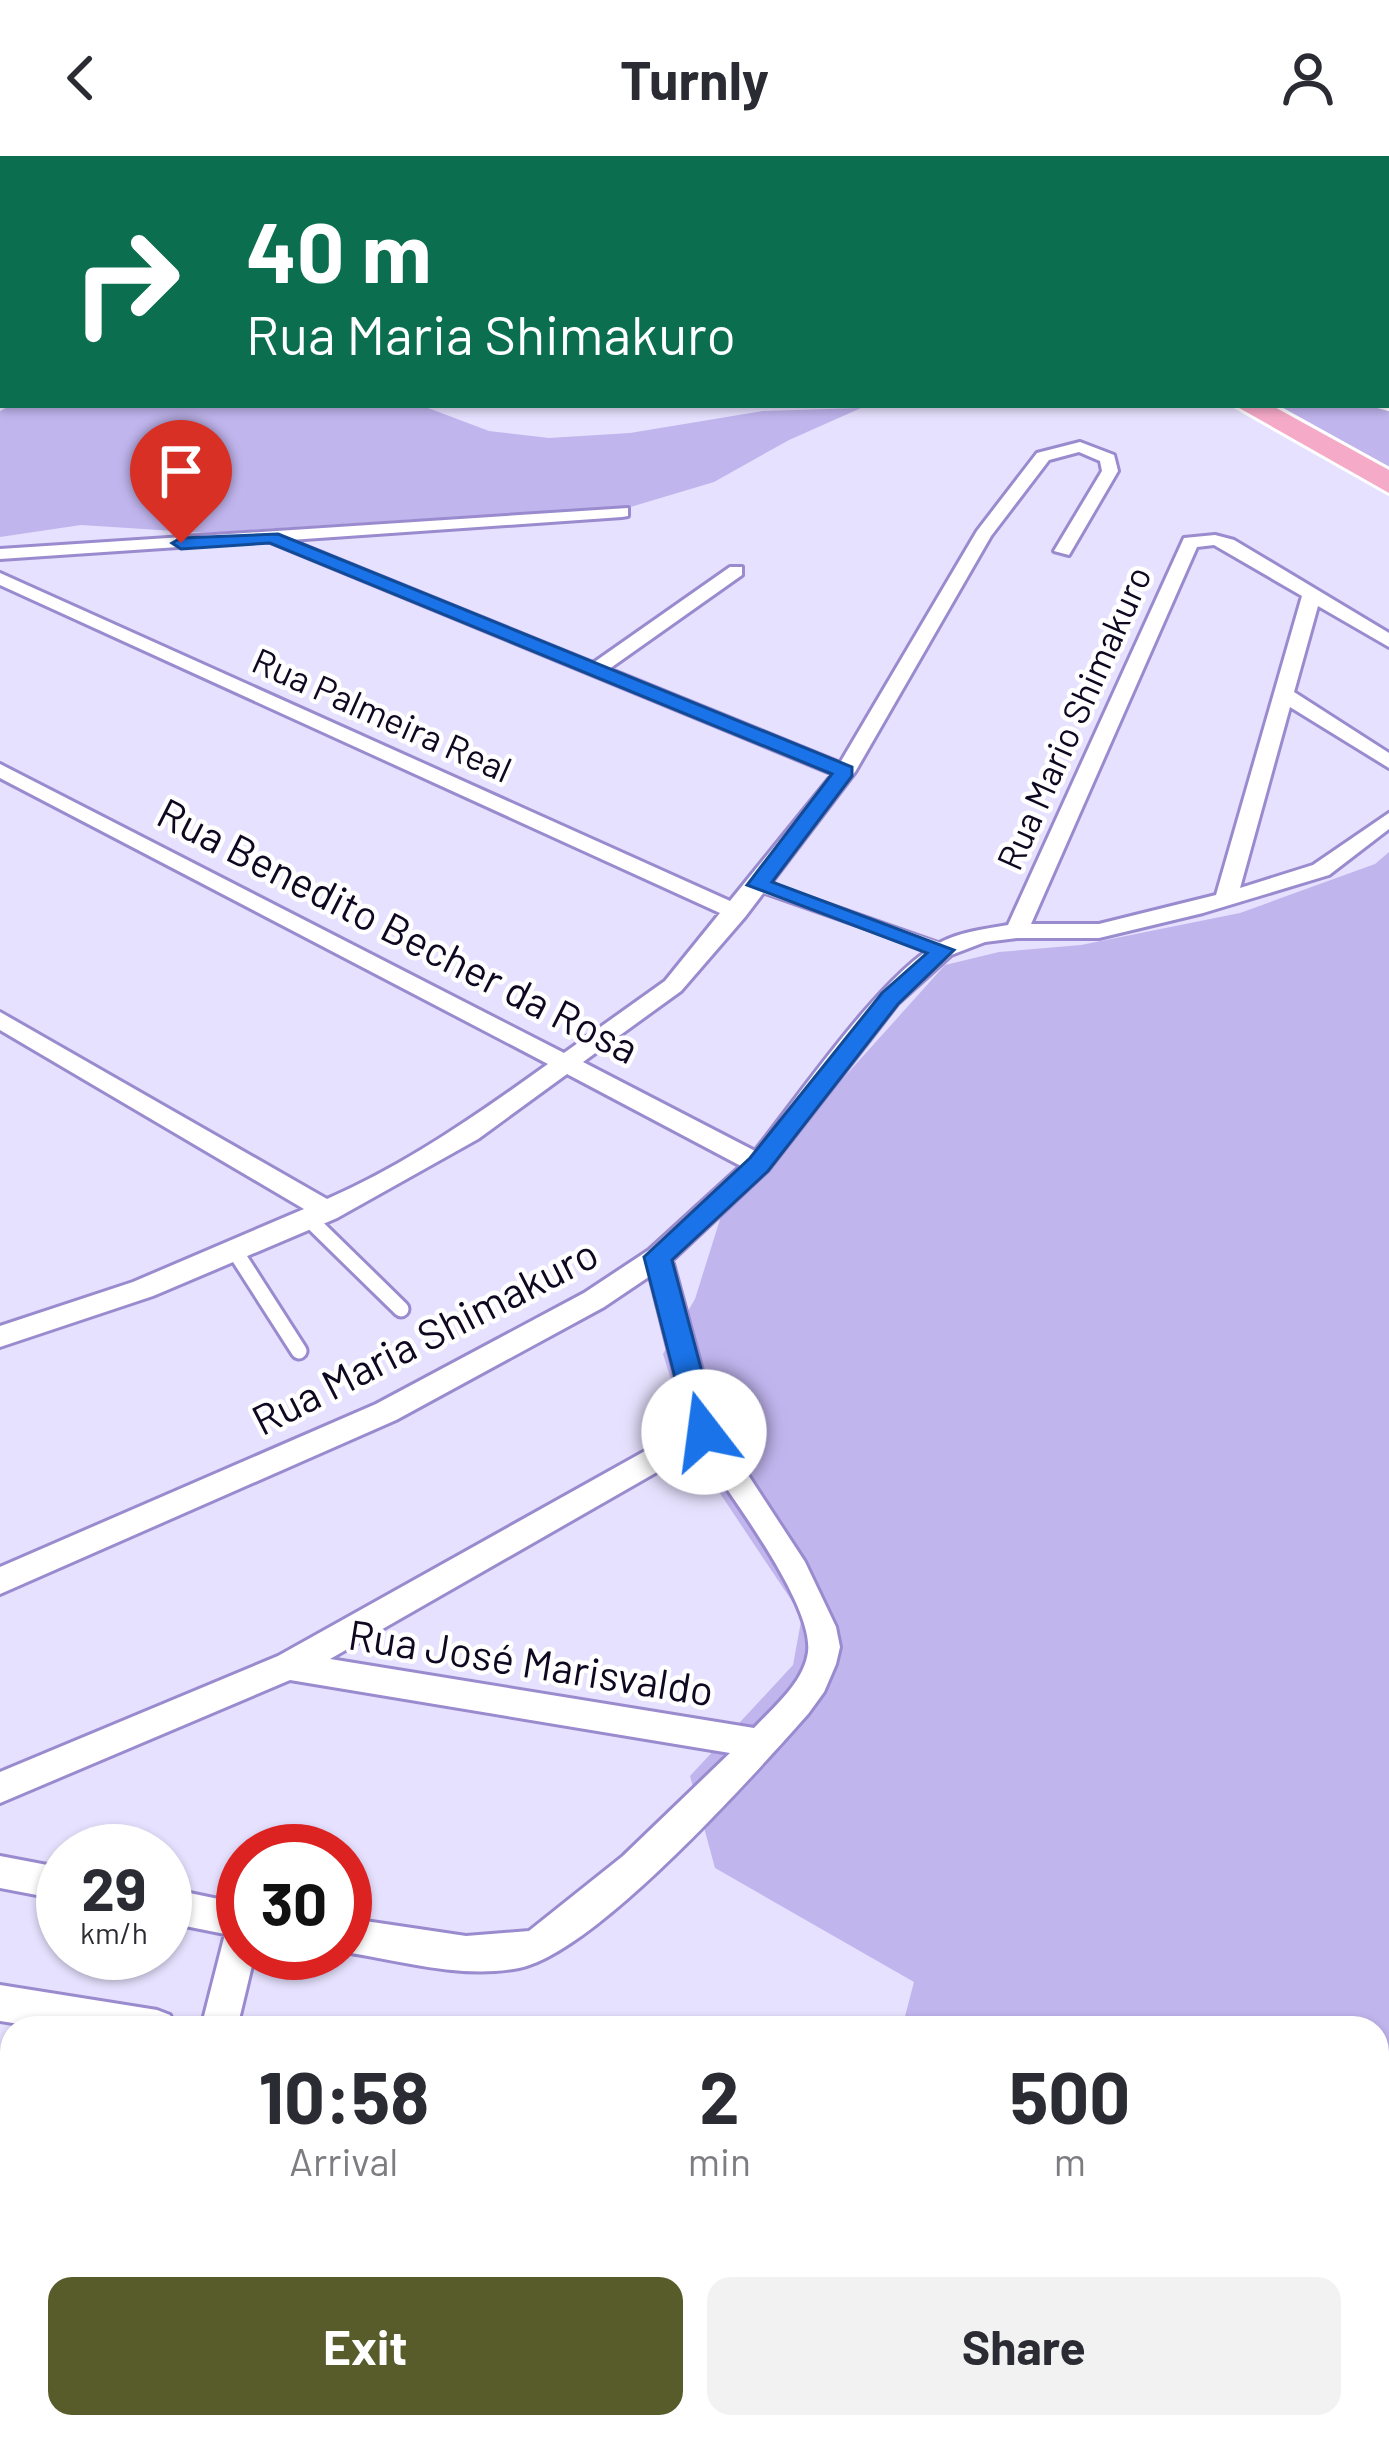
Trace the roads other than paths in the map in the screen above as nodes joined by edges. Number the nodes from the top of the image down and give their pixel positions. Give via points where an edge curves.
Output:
1 (1254, 408) edge
2 (1389, 483) edge
3 (622, 512) dead end
4 (272, 538) junction
5 (1064, 551) dead end
6 (0, 554) edge
7 (736, 571) dead end
8 (0, 578) edge
9 (1312, 593) junction
10 (1389, 641) edge
11 (594, 671) junction
12 (1286, 696) junction
13 (1389, 762) edge
14 (0, 770) edge
15 (844, 772) junction
16 (1389, 820) edge
17 (758, 885) junction
18 (1226, 897) junction
19 (737, 912) junction
20 (1017, 931) junction
21 (943, 950) junction
22 (0, 1020) edge
23 (567, 1062) junction
24 (759, 1164) junction
25 (318, 1215) junction
26 (233, 1249) junction
27 (658, 1257) junction
28 (401, 1309) dead end
29 (0, 1337) edge
30 (299, 1351) dead end
31 (704, 1432) junction
32 (0, 1581) edge
33 (289, 1666) junction
34 (759, 1743) junction
35 (0, 1788) edge
36 (0, 1872) edge
37 (36, 1879) edge
38 (372, 1939) edge
39 (231, 1980) edge
40 (0, 2003) edge
41 (82, 2016) edge
42 (222, 2016) edge

1 - 2 highway
3 - 4 street
4 - 6 street
4 - 11 street
5 - 15 street via 1111,465 1097,451 1043,456 983,535
7 - 11 street
8 - 19 street, Rua Palmeira Real
9 - 10 street, Rua Mario Shimakuro
9 - 12 street
9 - 20 street, Rua Mario Shimakuro via 1228,544 1200,539 1184,547
11 - 15 street
12 - 13 street
12 - 18 street
14 - 23 street, Rua Benedito Becher da Rosa
15 - 17 street
16 - 18 street, Rua Maria Shimakuro via 1321,870
17 - 19 street
17 - 21 lane
18 - 20 street, Rua Maria Shimakuro via 1100,932
19 - 23 street via 673,986
20 - 21 street, Rua Maria Shimakuro
21 - 24 street, Rua Maria Shimakuro via 890,998
22 - 25 street
23 - 24 street, Rua Benedito Becher da Rosa
23 - 25 street via 469,1132
24 - 27 street, Rua Maria Shimakuro
25 - 26 street
25 - 28 lane
26 - 29 street
26 - 30 lane
27 - 31 street
27 - 32 street, Rua Maria Shimakuro via 386,1412
31 - 33 street
31 - 34 street via 817,1610 824,1647 813,1683
33 - 34 street, Rua José Marisvaldo
33 - 35 street
34 - 38 street via 582,1918 537,1947 479,1953
36 - 37 street
39 - 42 street
40 - 41 street

